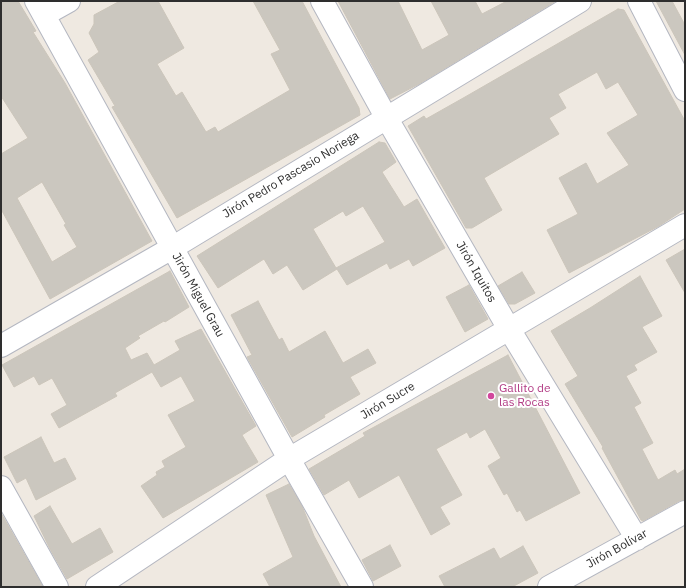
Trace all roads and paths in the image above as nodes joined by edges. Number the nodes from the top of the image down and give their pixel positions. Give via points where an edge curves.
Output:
1 (69, 1) edge
2 (322, 1) edge
3 (580, 1) edge
4 (639, 1) edge
5 (40, 8) edge
6 (685, 90) edge
7 (386, 118) junction
8 (685, 225) edge
9 (172, 248) junction
10 (509, 329) junction
11 (1, 346) edge
12 (289, 459) junction
13 (1, 487) edge
14 (685, 512) edge
15 (637, 539) junction
16 (57, 587) edge
17 (97, 587) edge
18 (362, 587) edge
19 (549, 587) edge

1 - 5 street
2 - 7 street, Jirón Iquitos
3 - 7 street, Jirón Pedro Pascasio Noriega
4 - 6 street
5 - 9 street, Jirón Miguel Grau
7 - 9 street, Jirón Pedro Pascasio Noriega
7 - 10 street, Jirón Iquitos
8 - 10 street, Jirón Sucre
9 - 11 street, Jirón Pedro Pascasio Noriega
9 - 12 street, Jirón Miguel Grau
10 - 12 street, Jirón Sucre
10 - 15 street, Jirón Iquitos
12 - 17 street, Jirón Sucre
12 - 18 street, Jirón Miguel Grau
13 - 16 street
14 - 15 street, Jirón Bolívar
15 - 19 street, Jirón Bolívar

